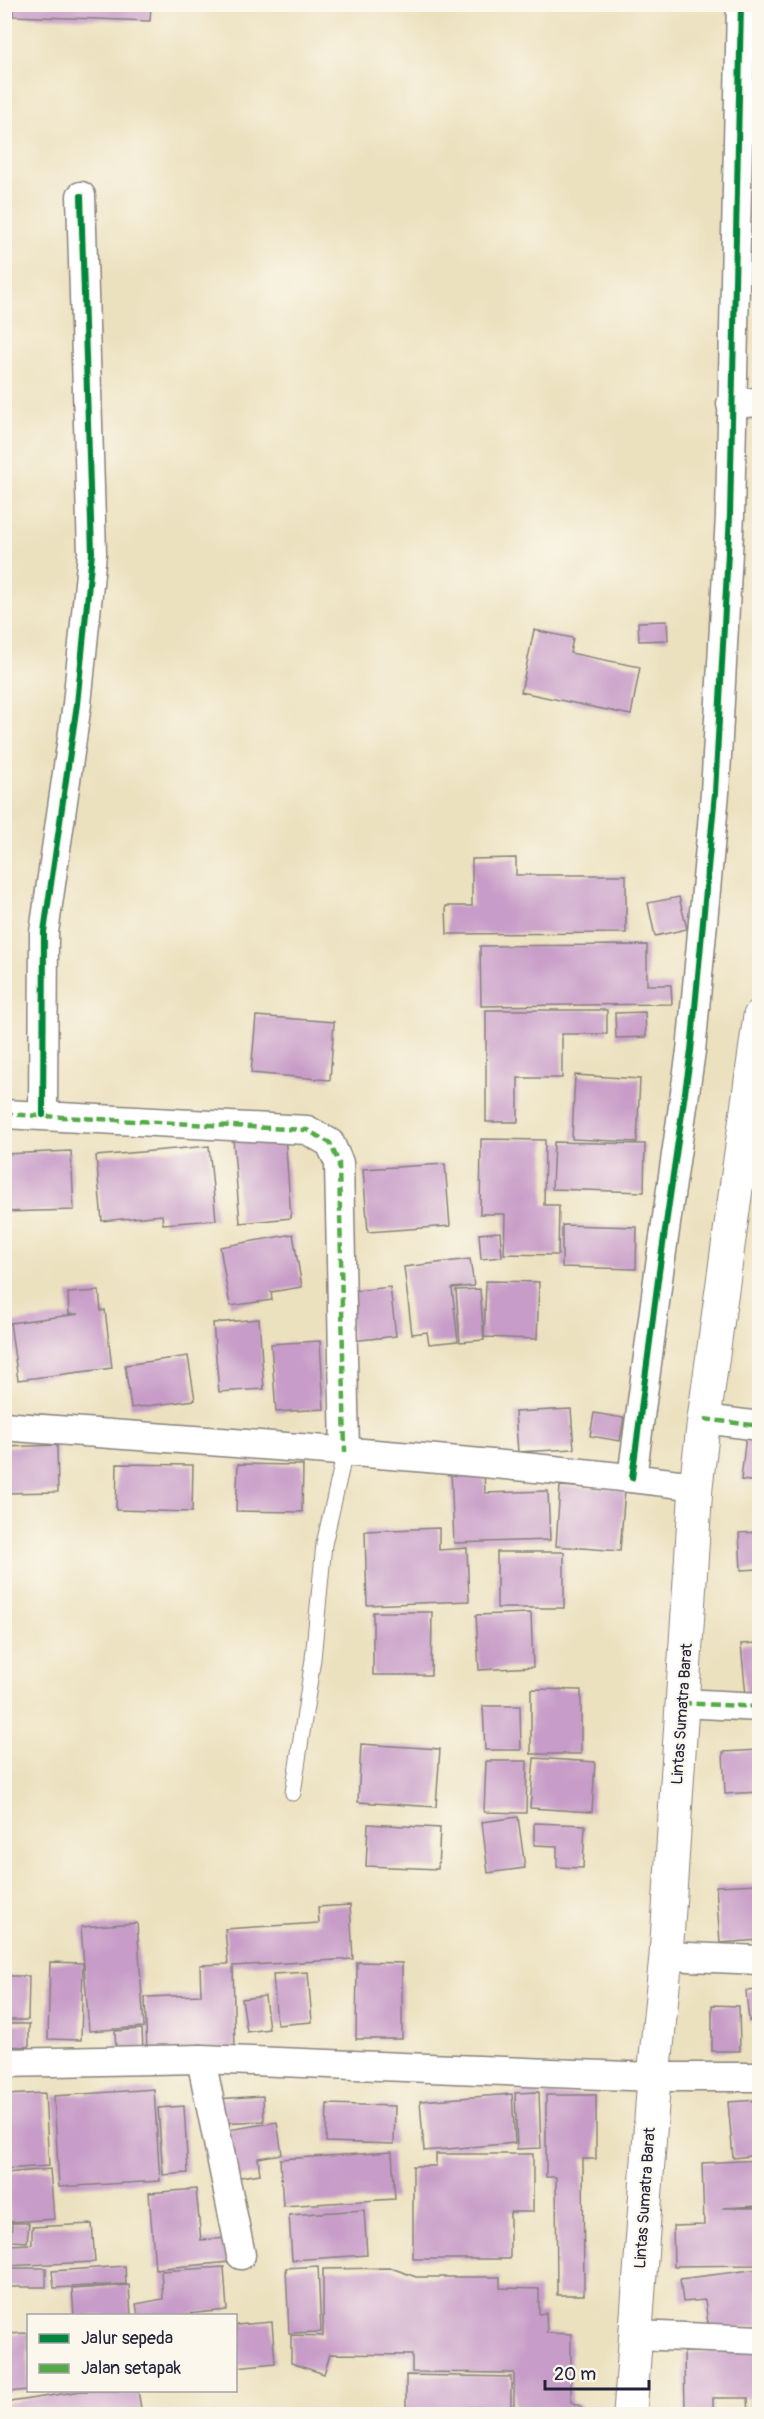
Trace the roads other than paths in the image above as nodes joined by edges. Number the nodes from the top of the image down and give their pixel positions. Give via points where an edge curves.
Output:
1 (741, 4) edge
2 (81, 196) dead end
3 (759, 402) edge
4 (731, 404) junction
5 (759, 1016) edge
6 (4, 1114) edge
7 (43, 1115) junction
8 (704, 1419) junction
9 (4, 1426) edge
10 (759, 1426) edge
11 (345, 1452) junction
12 (632, 1478) junction
13 (696, 1486) junction
14 (682, 1703) junction
15 (759, 1707) edge
16 (293, 1793) dead end
17 (666, 1956) junction
18 (759, 1960) edge
19 (201, 2059) junction
20 (4, 2063) edge
21 (654, 2077) junction
22 (759, 2077) edge
23 (241, 2255) dead end
24 (635, 2335) junction
25 (759, 2340) edge
26 (630, 2415) edge

1 - 4 street
2 - 7 street via 92,553 77,704 44,932
3 - 4 street
4 - 12 street via 730,515 715,793 691,1051
5 - 8 highway, Lintas Sumatra Barat
6 - 7 street
7 - 11 street via 307,1130 330,1143 339,1163
8 - 10 street
8 - 13 highway, Lintas Sumatra Barat
9 - 11 street
11 - 12 street
11 - 16 lane via 324,1544 313,1659
12 - 13 street
13 - 14 highway, Lintas Sumatra Barat
14 - 15 street
14 - 17 highway, Lintas Sumatra Barat
17 - 18 street
17 - 21 highway, Lintas Sumatra Barat
19 - 20 street
19 - 21 street
19 - 23 street
21 - 22 street
21 - 24 highway, Lintas Sumatra Barat
24 - 25 street
24 - 26 highway, Lintas Sumatra Barat

